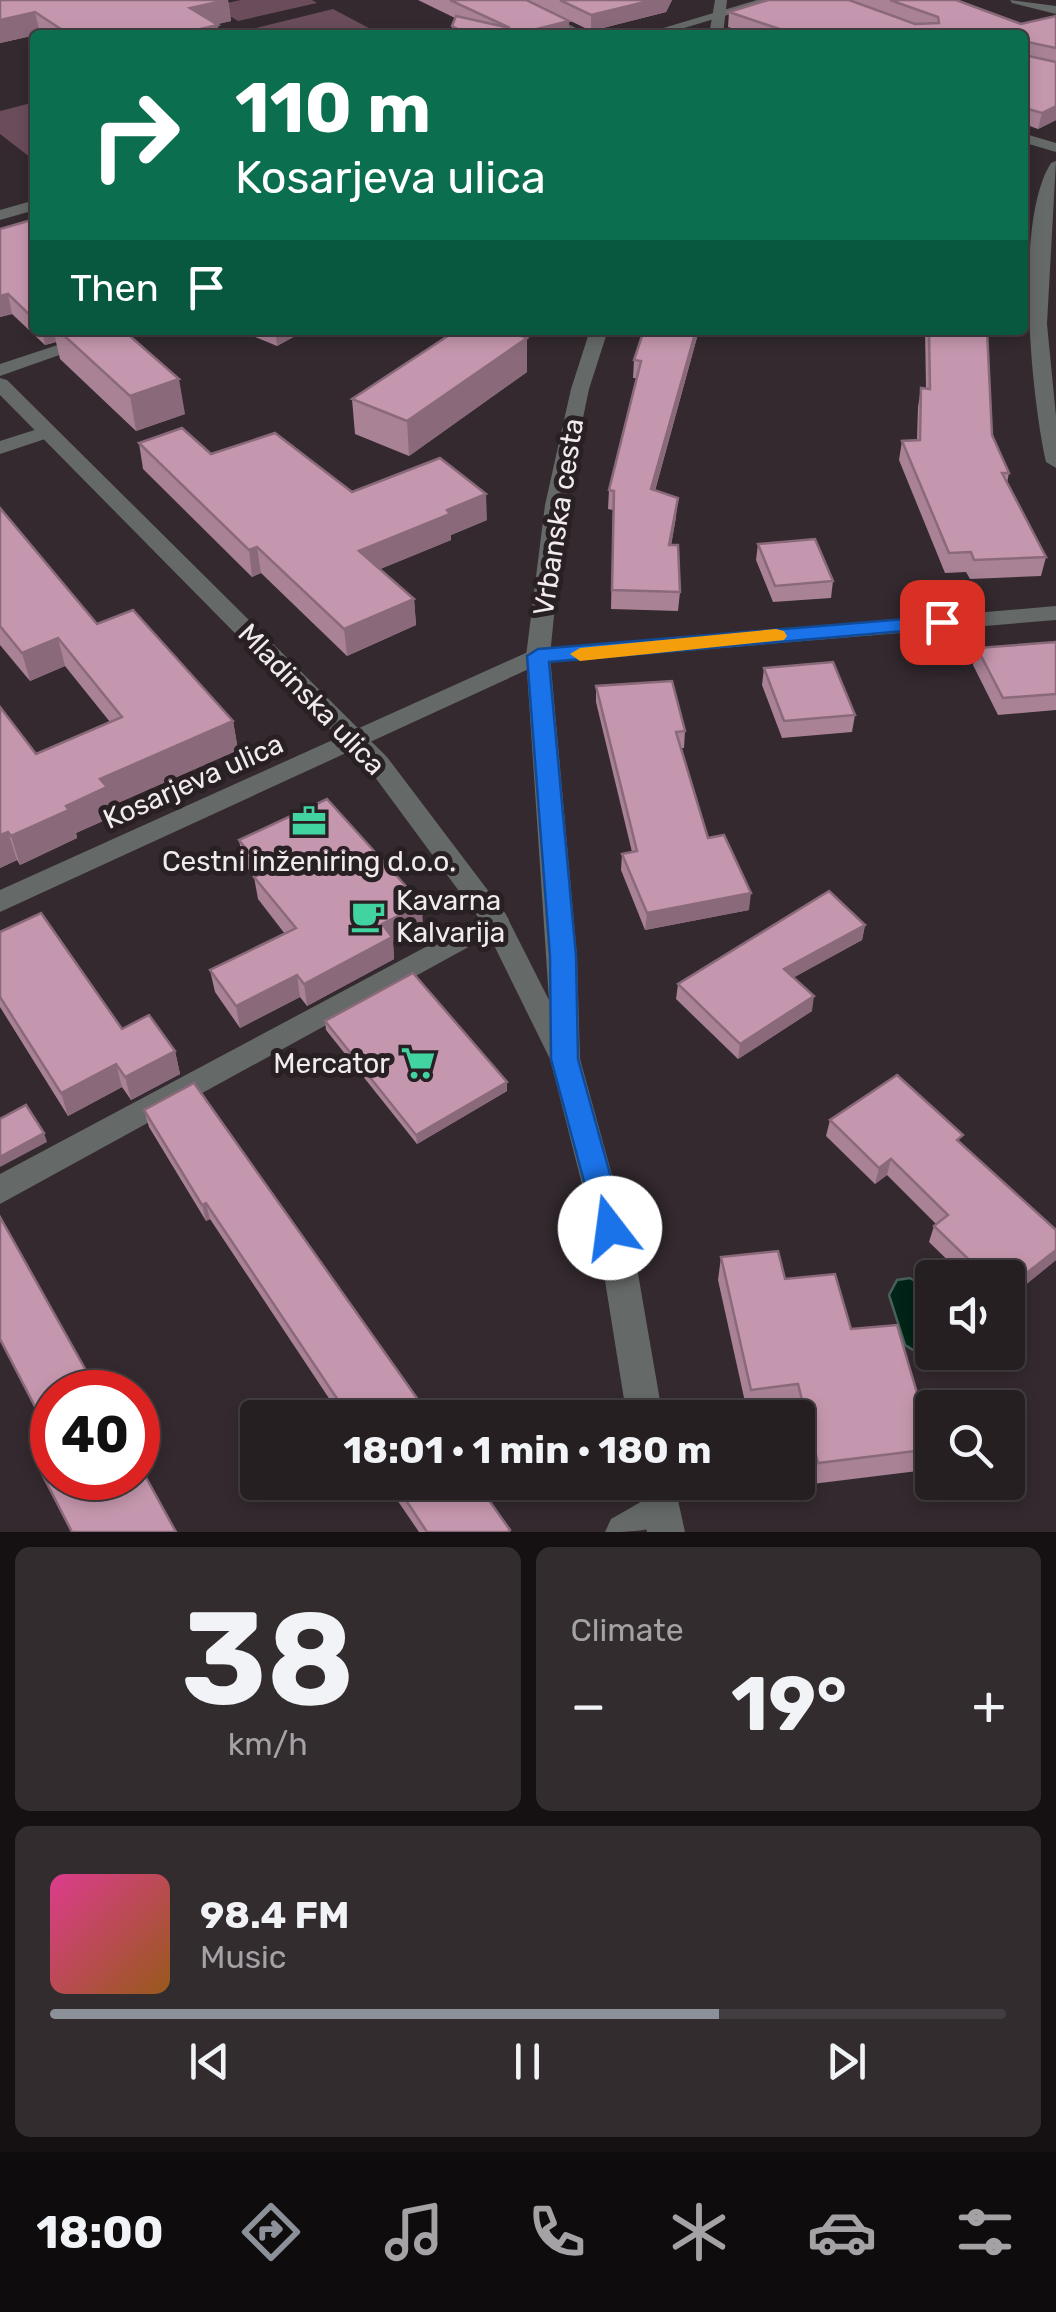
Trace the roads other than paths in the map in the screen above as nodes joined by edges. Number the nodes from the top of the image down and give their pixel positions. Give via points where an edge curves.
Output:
1 (510, 0) edge
2 (771, 0) edge
3 (1016, 0) edge
4 (720, 7) edge
5 (1056, 10) edge
6 (573, 30) edge
7 (660, 30) edge
8 (1028, 139) edge
9 (1056, 148) edge
10 (1056, 166) edge
11 (30, 206) edge
12 (0, 214) edge
13 (1031, 269) edge
14 (106, 335) edge
15 (596, 335) edge
16 (0, 370) edge
17 (0, 384) edge
18 (47, 432) junction
19 (0, 448) edge
20 (1056, 462) edge
21 (1056, 613) edge
22 (538, 656) junction
23 (356, 741) junction
24 (0, 902) edge
25 (495, 920) junction
26 (564, 1059) junction
27 (0, 1190) edge
28 (642, 1400) edge
29 (661, 1508) edge
30 (624, 1532) edge

1 - 6 street
2 - 4 street
3 - 5 street
4 - 7 street
8 - 9 street
10 - 13 street via 1045,184
11 - 12 street
13 - 20 street via 1040,379
14 - 16 street
15 - 22 street, Vrbanska cesta via 555,505
17 - 18 street, Mladinska ulica
18 - 19 street
18 - 23 street, Mladinska ulica
21 - 22 street, Kosarjeva ulica
22 - 23 street, Kosarjeva ulica
22 - 26 street, Vrbanska cesta via 563,956
23 - 24 street, Kosarjeva ulica
23 - 25 street, Mladinska ulica
25 - 26 street, Mladinska ulica
25 - 27 street
26 - 28 street, Vrbanska cesta via 619,1262
29 - 30 street

